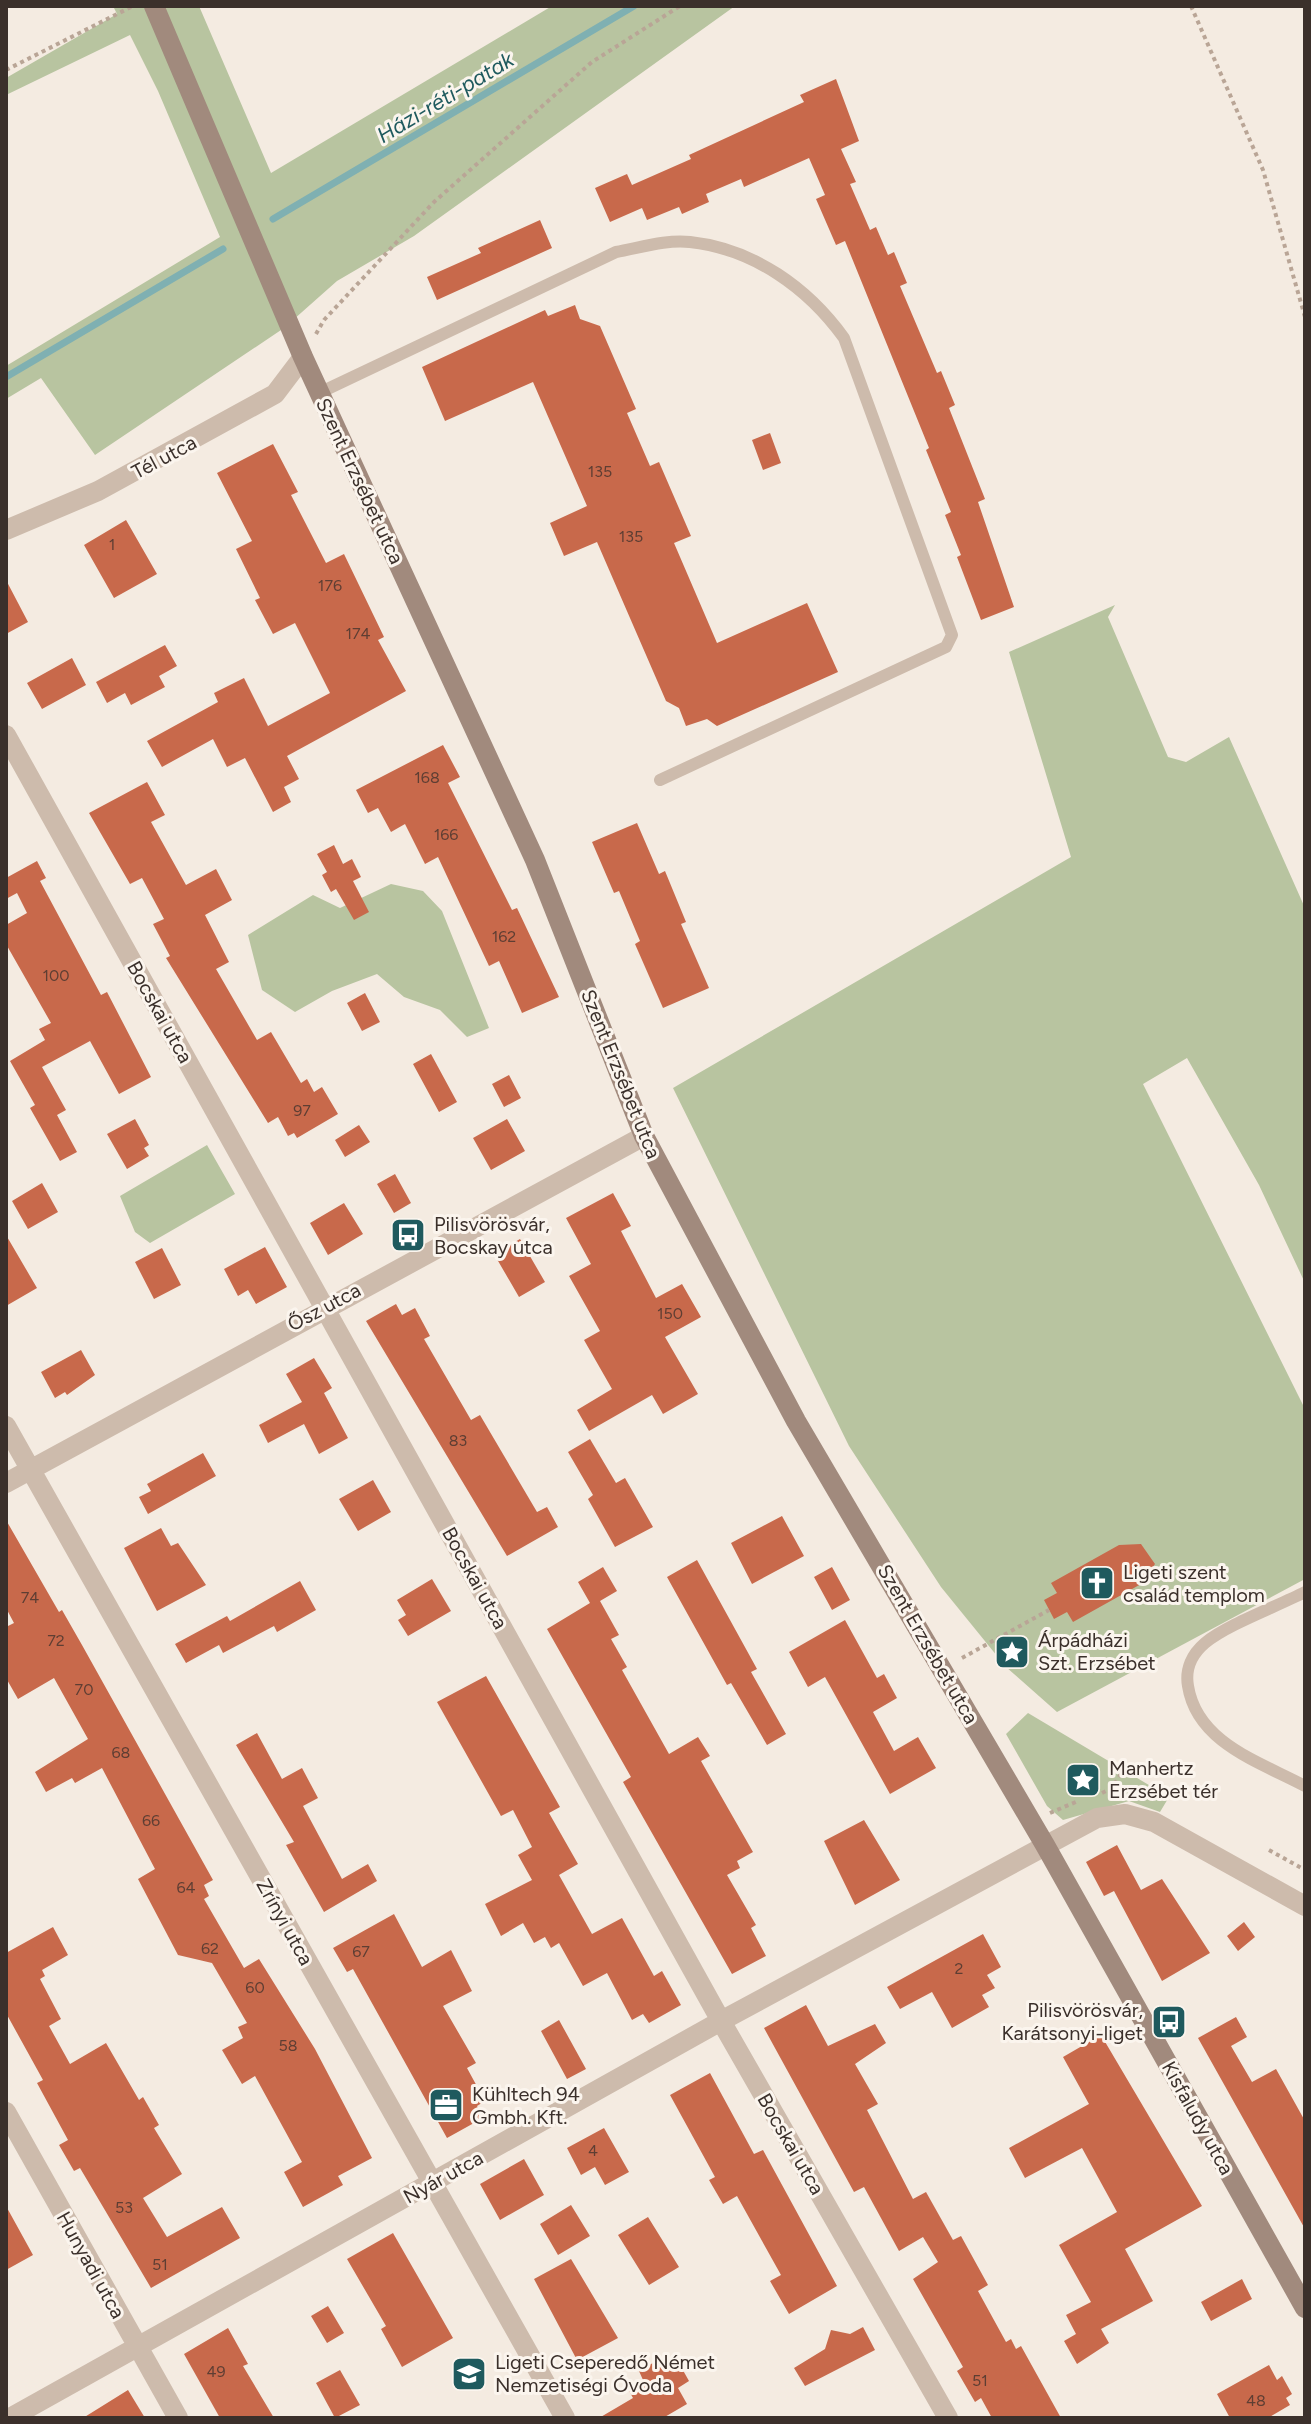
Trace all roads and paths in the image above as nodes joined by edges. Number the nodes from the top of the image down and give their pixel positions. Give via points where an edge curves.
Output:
1 (134, 6) edge
2 (154, 6) edge
3 (680, 6) edge
4 (1191, 6) edge
5 (6, 70) edge
6 (1305, 317) edge
7 (303, 357) junction
8 (319, 393) junction
9 (6, 530) edge
10 (6, 735) edge
11 (660, 780) dead end
12 (644, 1136) junction
13 (325, 1306) junction
14 (6, 1426) edge
15 (30, 1469) junction
16 (6, 1483) edge
17 (1305, 1592) edge
18 (1049, 1610) dead end
19 (956, 1662) dead end
20 (1305, 1786) edge
21 (1045, 1845) junction
22 (1269, 1850) dead end
23 (1305, 1870) edge
24 (1305, 1906) edge
25 (721, 2021) junction
26 (6, 2112) edge
27 (433, 2183) junction
28 (1305, 2308) edge
29 (137, 2347) junction
30 (10, 2418) edge
31 (178, 2418) edge
32 (565, 2418) edge
33 (948, 2418) edge

1 - 5 path
2 - 7 street, Szent Erzsébet utca
3 - 7 path via 592,62 434,202 324,320
4 - 6 path via 1263,170
7 - 8 street, Szent Erzsébet utca
7 - 9 street, Tél utca via 275,394 98,491
8 - 11 lane via 616,252 648,246 689,241 745,258 789,279 822,308 844,338 952,635 946,647
8 - 12 street, Szent Erzsébet utca via 535,860
10 - 13 street, Bocskai utca
12 - 13 street, Ősz utca
12 - 21 street, Szent Erzsébet utca via 804,1434
13 - 15 street, Ősz utca
13 - 25 street, Bocskai utca
14 - 15 street, Zrínyi utca
15 - 16 street, Ősz utca
15 - 27 street, Zrínyi utca
17 - 20 lane via 1207,1641 1192,1657 1187,1678 1190,1699 1207,1730
18 - 19 path
21 - 24 street via 1097,1818 1125,1814 1154,1822
21 - 25 street, Nyár utca
21 - 28 street, Kisfaludy utca
22 - 23 path
25 - 27 street, Nyár utca
25 - 33 street, Bocskai utca
26 - 29 street, Hunyadi utca
27 - 29 street, Nyár utca
27 - 32 street, Zrínyi utca
29 - 30 street, Nyár utca
29 - 31 street, Hunyadi utca

